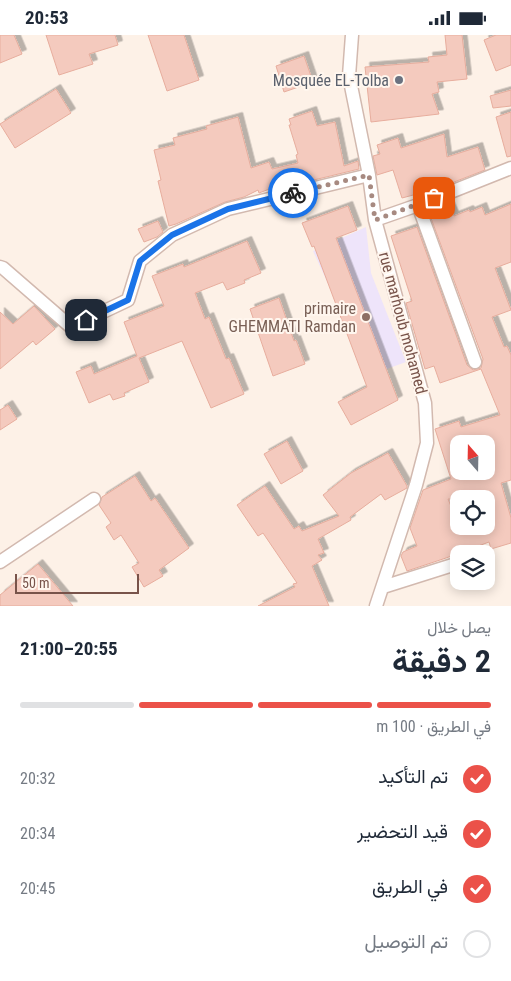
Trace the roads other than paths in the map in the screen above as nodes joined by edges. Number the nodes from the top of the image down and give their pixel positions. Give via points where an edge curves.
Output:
1 (352, 35) edge
2 (511, 168) edge
3 (369, 175) junction
4 (418, 205) junction
5 (375, 220) junction
6 (0, 267) edge
7 (475, 362) dead end
8 (94, 499) dead end
9 (0, 562) edge
10 (450, 566) edge
11 (383, 587) junction
12 (376, 606) edge

1 - 3 street, rue marhoub mohamed via 349,76
2 - 4 street
3 - 5 street, rue marhoub mohamed
3 - 6 street via 228,209 172,235 140,261 128,300 71,327
4 - 5 street
4 - 7 street
5 - 11 street, rue marhoub mohamed via 425,403 426,443
8 - 9 street
10 - 11 street
11 - 12 street, rue marhoub mohamed

